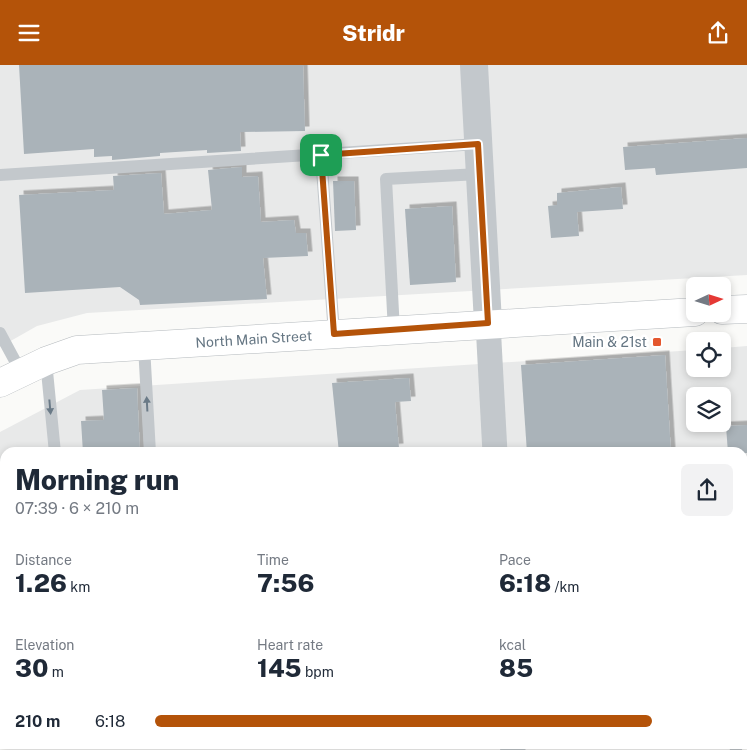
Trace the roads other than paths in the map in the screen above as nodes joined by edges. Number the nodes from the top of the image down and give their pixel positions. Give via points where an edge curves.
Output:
1 (474, 65) edge
2 (478, 144) junction
3 (321, 155) junction
4 (479, 174) junction
5 (0, 175) edge
6 (747, 309) edge
7 (731, 310) edge
8 (686, 312) edge
9 (488, 323) junction
10 (394, 331) junction
11 (0, 333) edge
12 (334, 334) junction
13 (144, 346) junction
14 (46, 361) junction
15 (10, 377) edge
16 (53, 447) edge
17 (150, 447) edge
18 (495, 447) edge

1 - 2 street
2 - 3 lane
2 - 4 street
3 - 5 lane
3 - 12 lane
4 - 9 street
4 - 10 lane via 386,179
6 - 7 main road
8 - 9 main road, North Main Street
9 - 10 main road, North Main Street
9 - 18 street
10 - 12 main road, North Main Street
11 - 15 lane
12 - 13 main road, North Main Street
13 - 14 main road, North Main Street via 77,350
17 -> 13 lane
14 - 15 main road, North Main Street
14 -> 16 lane

